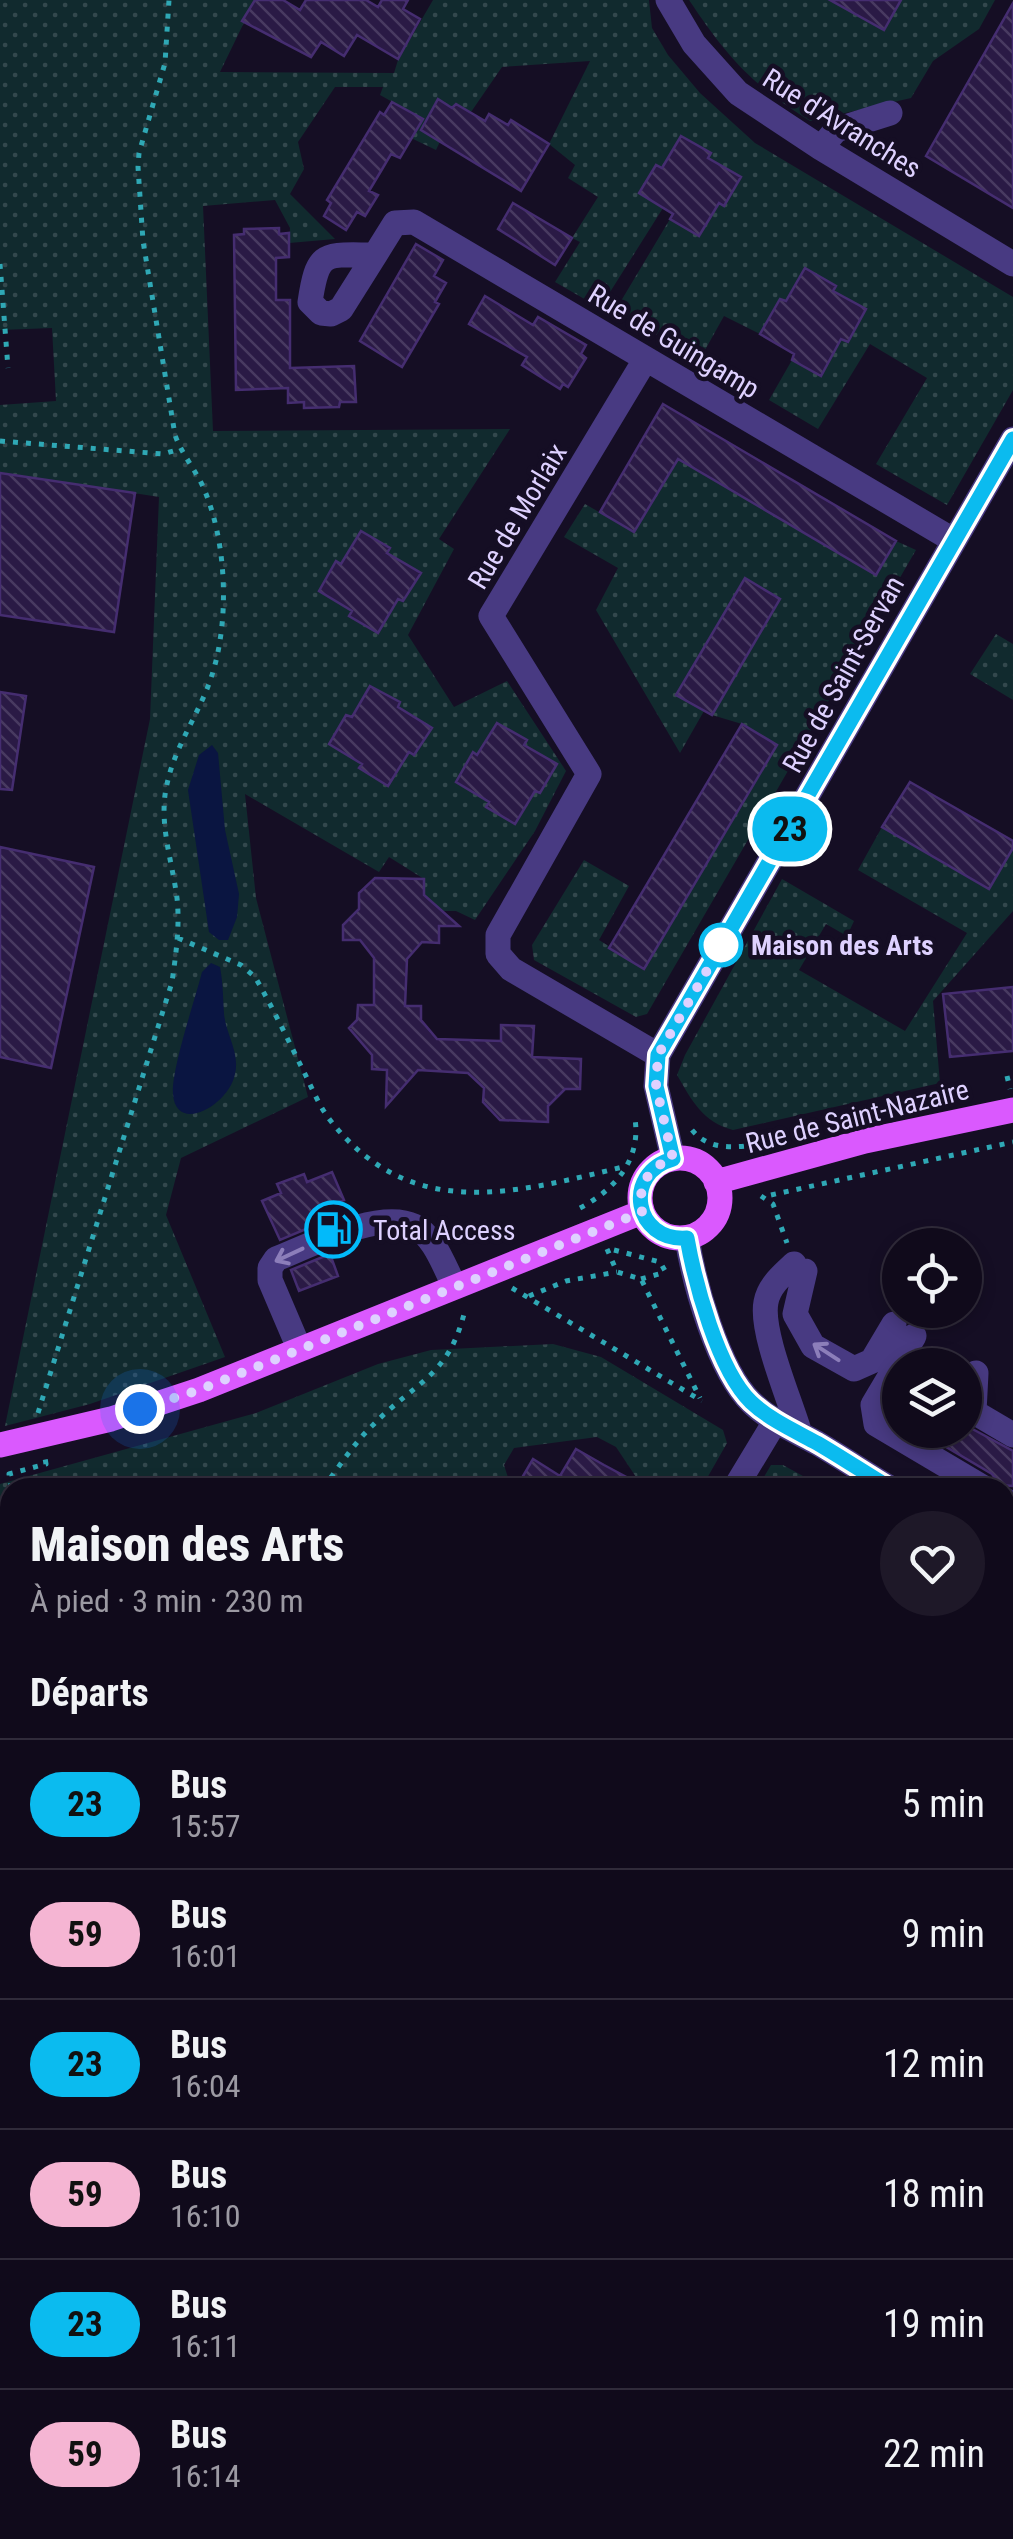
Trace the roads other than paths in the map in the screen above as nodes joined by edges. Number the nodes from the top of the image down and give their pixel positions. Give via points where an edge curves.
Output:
1 (668, 0) edge
2 (890, 113) dead end
3 (821, 148) junction
4 (375, 255) dead end
5 (1013, 264) edge
6 (646, 360) junction
7 (1013, 439) edge
8 (953, 540) junction
9 (658, 1055) junction
10 (1013, 1110) edge
11 (673, 1159) junction
12 (716, 1182) junction
13 (642, 1212) junction
14 (687, 1238) junction
15 (460, 1294) junction
16 (299, 1348) junction
17 (982, 1417) edge
18 (776, 1420) junction
19 (800, 1434) junction
20 (1013, 1435) edge
21 (0, 1444) edge
22 (741, 1478) edge
23 (873, 1478) edge
24 (967, 1478) edge

1 - 3 street, Rue d'Avranches via 694,44 738,93
2 - 3 street via 836,130
3 - 5 street, Rue d'Avranches
4 - 6 street, Rue de Guingamp via 395,223 414,222
6 - 8 street, Rue de Guingamp
6 - 9 street, Rue de Morlaix via 491,616 590,774 498,935 498,954 511,969
7 - 8 street, Rue de Saint-Servan
8 - 9 street, Rue de Saint-Servan
9 - 11 street via 656,1086
10 - 12 main road, Rue de Saint-Nazaire
11 - 12 main road via 702,1164
11 - 13 main road via 648,1175
12 - 14 main road via 717,1214
13 - 14 main road via 662,1234
13 - 15 main road
14 - 18 street via 734,1382
15 - 16 main road
15 -> 16 street via 414,1226 356,1228 276,1259 270,1268
16 - 21 main road via 111,1419
17 - 20 street
18 - 19 street
18 - 22 street
19 - 23 street
24 -> 19 street via 876,1424 874,1405 904,1330 854,1369 814,1346 795,1314 800,1268 770,1291 765,1308

